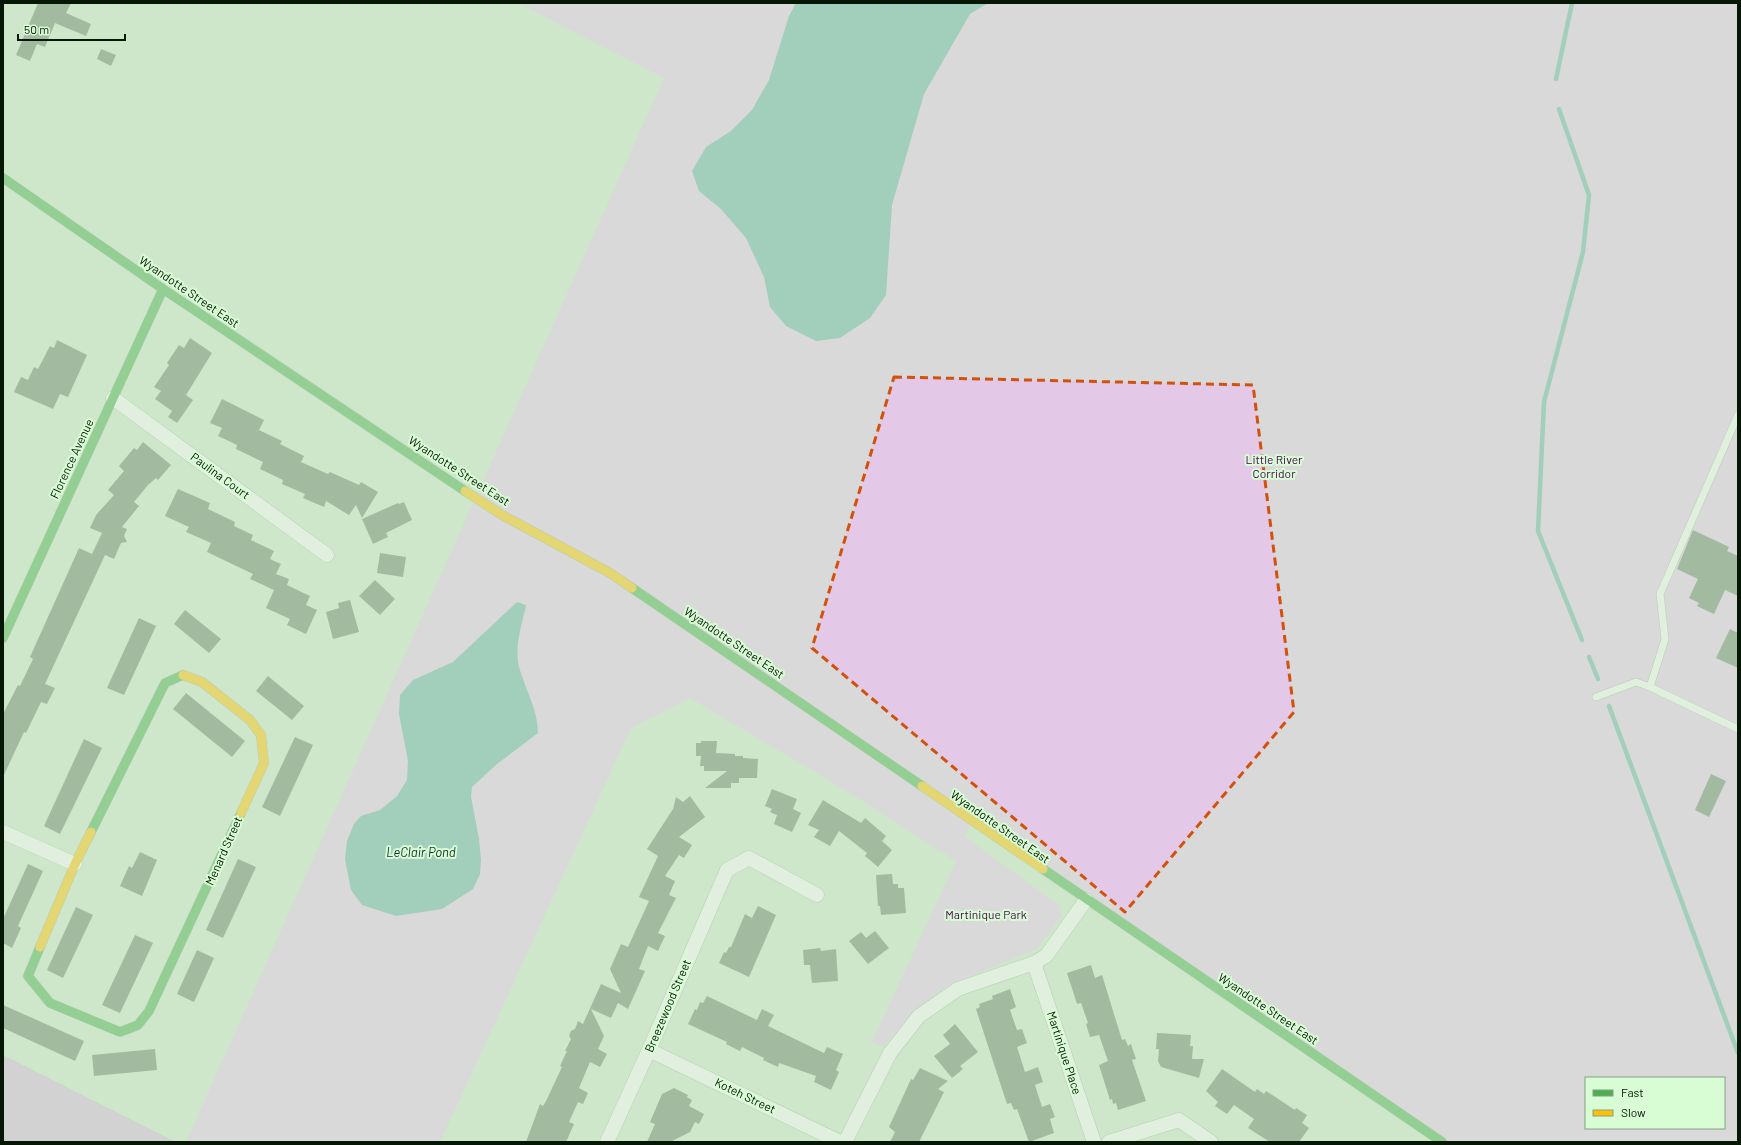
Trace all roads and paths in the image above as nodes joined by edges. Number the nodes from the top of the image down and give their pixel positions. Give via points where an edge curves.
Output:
1 (3, 178) edge
2 (163, 289) junction
3 (113, 398) junction
4 (1738, 414) edge
5 (327, 555) dead end
6 (3, 638) edge
7 (1650, 687) junction
8 (1596, 697) dead end
9 (1738, 729) edge
10 (3, 832) edge
11 (75, 864) junction
12 (817, 895) dead end
13 (1086, 900) junction
14 (1034, 964) junction
15 (649, 1050) junction
16 (607, 1142) edge
17 (840, 1142) edge
18 (845, 1142) edge
19 (1094, 1142) edge
20 (1109, 1142) edge
21 (1211, 1142) edge
22 (1442, 1142) edge

1 - 2 street, Wyandotte Street East
2 - 3 street, Florence Avenue
2 - 13 street, Wyandotte Street East via 502,515 610,572
3 - 5 street, Paulina Court
3 - 6 street, Florence Avenue
4 - 7 lane via 1660,594 1665,639
7 - 8 lane via 1636,682
7 - 9 lane
10 - 11 street
11 - 11 street, Menard Street via 28,976 50,1003 120,1032 138,1025 149,1011 264,762 261,735 250,720 202,682 183,675 165,683
12 - 15 street, Breezewood Street via 749,858 727,870
13 - 14 street via 1046,956
13 - 22 street, Wyandotte Street East
14 - 18 street via 958,990 919,1016 890,1052
14 - 19 street, Martinique Place
15 - 16 street, Breezewood Street
15 - 17 street, Koteh Street
20 - 21 street via 1179,1120

